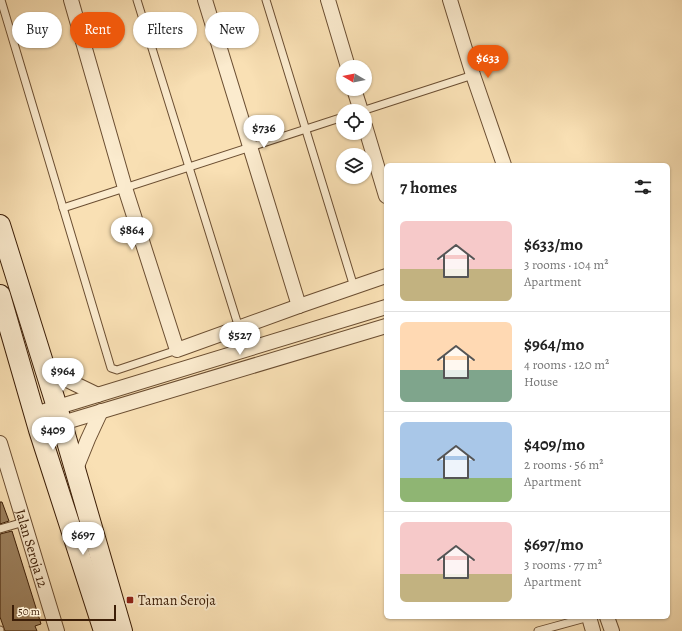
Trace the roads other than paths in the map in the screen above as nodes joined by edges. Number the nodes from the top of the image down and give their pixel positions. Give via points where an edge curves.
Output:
1 (1, 0) edge
2 (71, 0) edge
3 (137, 0) edge
4 (205, 0) edge
5 (266, 0) edge
6 (328, 0) edge
7 (450, 0) edge
8 (346, 60) edge
9 (473, 75) junction
10 (372, 107) edge
11 (336, 119) edge
12 (306, 130) junction
13 (369, 140) edge
14 (250, 147) junction
15 (503, 163) edge
16 (189, 167) junction
17 (125, 188) junction
18 (384, 189) edge
19 (63, 208) junction
20 (0, 225) edge
21 (384, 277) edge
22 (354, 287) junction
23 (0, 295) edge
24 (299, 306) junction
25 (384, 308) edge
26 (384, 327) edge
27 (239, 328) junction
28 (178, 350) junction
29 (43, 363) junction
30 (98, 394) junction
31 (101, 411) junction
32 (59, 415) junction
33 (37, 422) junction
34 (0, 443) edge
35 (75, 471) junction
36 (24, 522) junction
37 (0, 529) edge
38 (582, 619) edge
39 (590, 619) edge
40 (608, 619) edge
41 (57, 631) edge
42 (104, 631) edge
43 (122, 631) edge
44 (538, 631) edge
45 (593, 631) edge
46 (612, 631) edge

1 - 19 lane
2 - 17 street
3 - 16 lane
4 - 14 street
5 - 12 lane
6 - 8 street
7 - 9 street
9 - 10 lane
9 - 15 street
11 - 12 lane
12 - 14 lane
12 - 22 lane
13 - 18 street
14 - 16 lane
14 - 24 street
16 - 17 lane
16 - 27 lane
17 - 19 lane
17 - 28 street
19 - 28 lane via 111,368 117,370
20 - 29 main road
21 - 22 street
22 - 24 street
23 - 33 main road
24 - 27 street
25 - 30 street
26 - 31 street
27 - 28 street
29 - 30 street via 69,381
29 - 32 main road
30 - 32 street
31 - 32 street
31 - 35 street
32 - 33 street
32 - 35 main road
33 - 42 main road
34 - 36 street, Jalan Seroja 12
35 - 43 main road
36 - 37 lane
36 - 41 street, Jalan Seroja 12
38 - 44 lane
39 - 45 street
40 - 46 street

